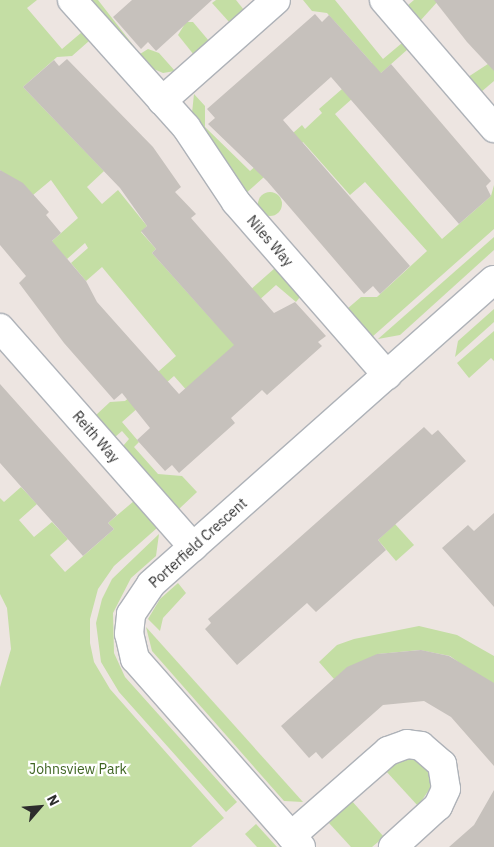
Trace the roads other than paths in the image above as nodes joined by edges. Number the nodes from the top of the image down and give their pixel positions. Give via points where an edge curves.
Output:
1 (72, 0) edge
2 (276, 0) edge
3 (384, 0) edge
4 (162, 101) junction
5 (494, 128) edge
6 (494, 280) edge
7 (0, 328) edge
8 (387, 375) junction
9 (193, 547) junction
10 (296, 841) edge
11 (393, 847) edge

1 - 4 street, Niles Way
2 - 4 street
3 - 5 street
4 - 8 street, Niles Way via 193,137 236,202
6 - 8 street, Porterfield Crescent
7 - 9 street, Reith Way
8 - 9 street, Porterfield Crescent
9 - 10 street, Porterfield Crescent via 136,602 129,627 130,646 139,664
10 - 11 street via 388,750 407,744 421,746 442,764 446,776 444,796

